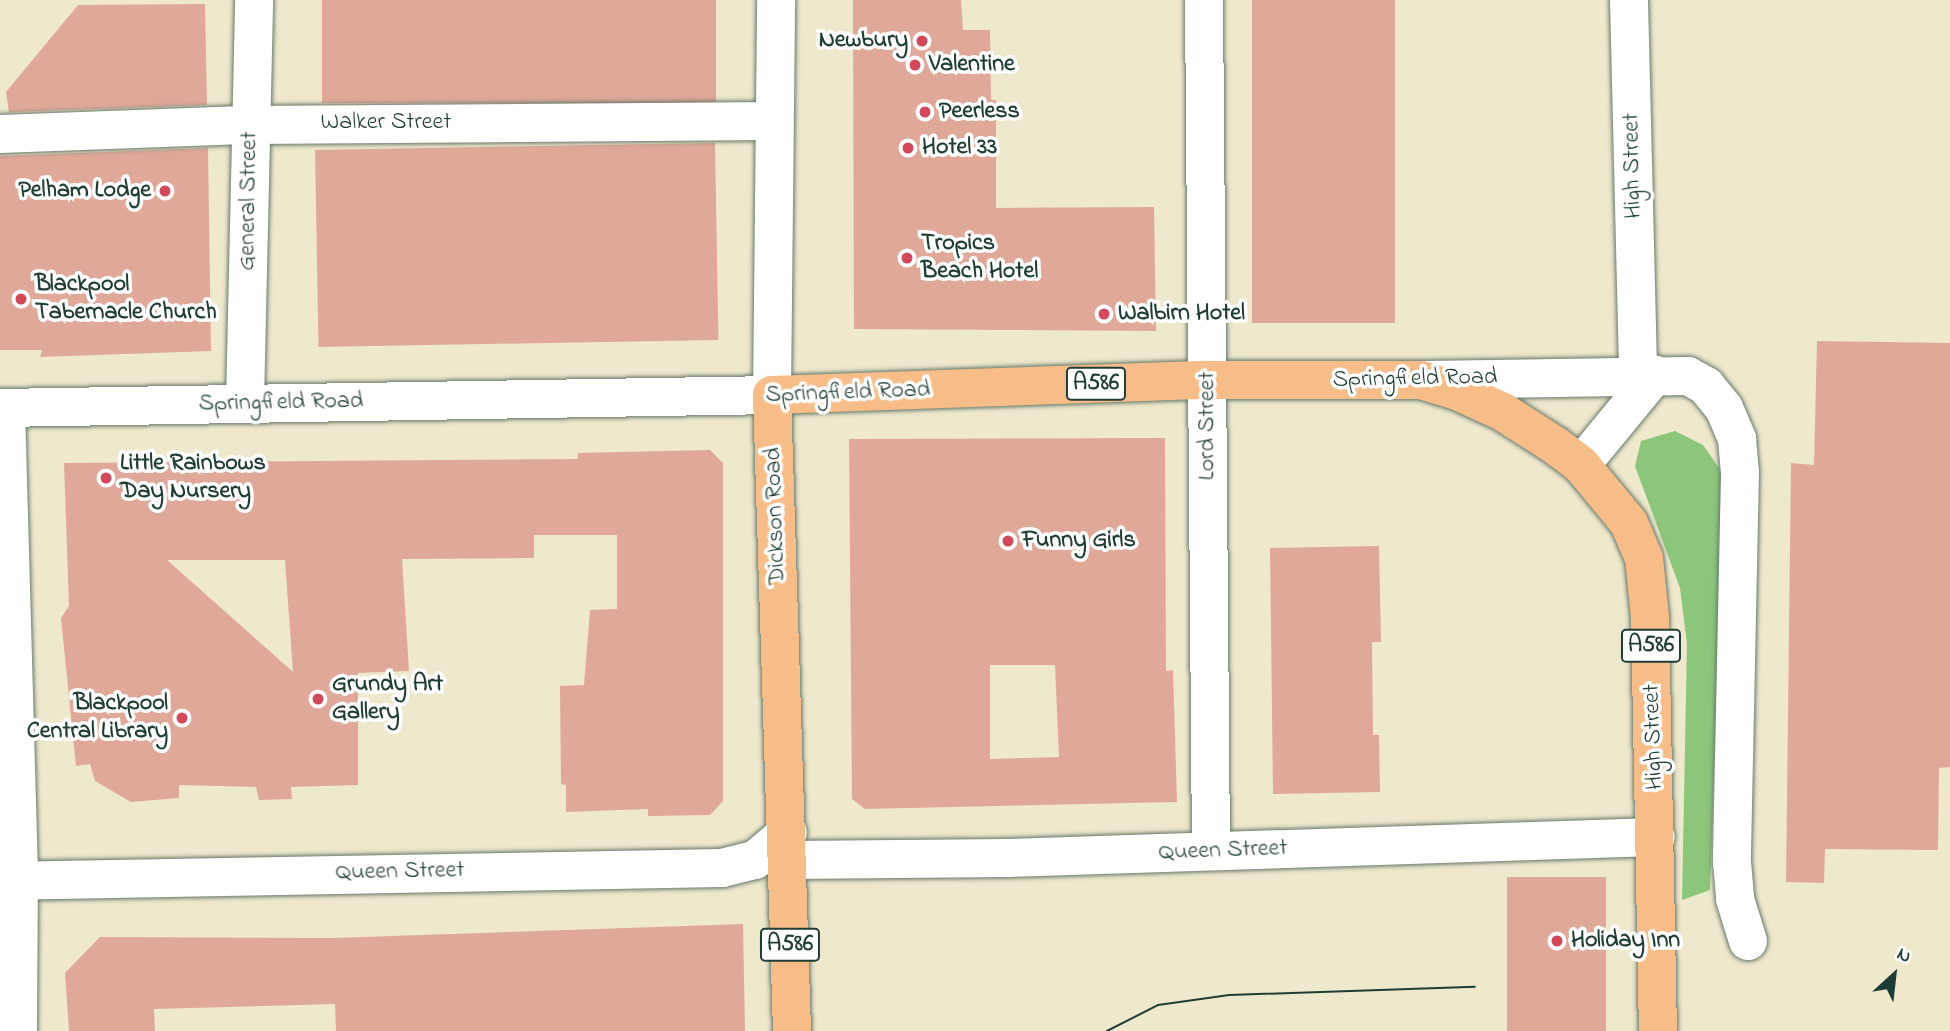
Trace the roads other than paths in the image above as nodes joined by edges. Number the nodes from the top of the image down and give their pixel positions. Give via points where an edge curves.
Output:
1 (254, 0) edge
2 (776, 0) edge
3 (1204, 0) edge
4 (1629, 0) edge
5 (773, 121) junction
6 (251, 125) junction
7 (0, 134) edge
8 (1647, 375) junction
9 (1208, 380) junction
10 (1421, 380) junction
11 (772, 395) junction
12 (245, 403) junction
13 (3, 408) edge
14 (1581, 465) junction
15 (1656, 837) junction
16 (789, 846) junction
17 (1211, 851) junction
18 (10, 881) edge
19 (1748, 941) dead end
20 (18, 1031) edge
21 (792, 1031) edge
22 (1658, 1031) edge

1 - 6 street, General Street
2 - 5 street, Dickson Road
3 - 9 street, Lord Street
4 - 8 street, High Street
5 - 6 street, Walker Street
5 - 11 street, Dickson Road
6 - 7 street, Walker Street
6 - 12 street, General Street
8 - 10 street, Springfield Road
8 - 14 street
8 - 19 street, Springfield Road via 1696,379 1724,408 1737,439 1732,862 1735,900
9 - 10 main road, Springfield Road / A586
9 - 11 main road, Springfield Road / A586
9 - 17 street, Lord Street
10 - 14 main road, High Street / A586 via 1503,412
11 - 12 street, Springfield Road
11 - 16 main road, Dickson Road / A586
12 - 13 street, Springfield Road
13 - 18 street
14 - 15 main road, High Street / A586 via 1629,523 1644,558
15 - 17 street, Queen Street
15 - 22 main road, High Street / A586
16 - 17 street, Queen Street
16 - 18 street, Queen Street via 722,868
16 - 21 main road, Dickson Road / A586
18 - 20 street

